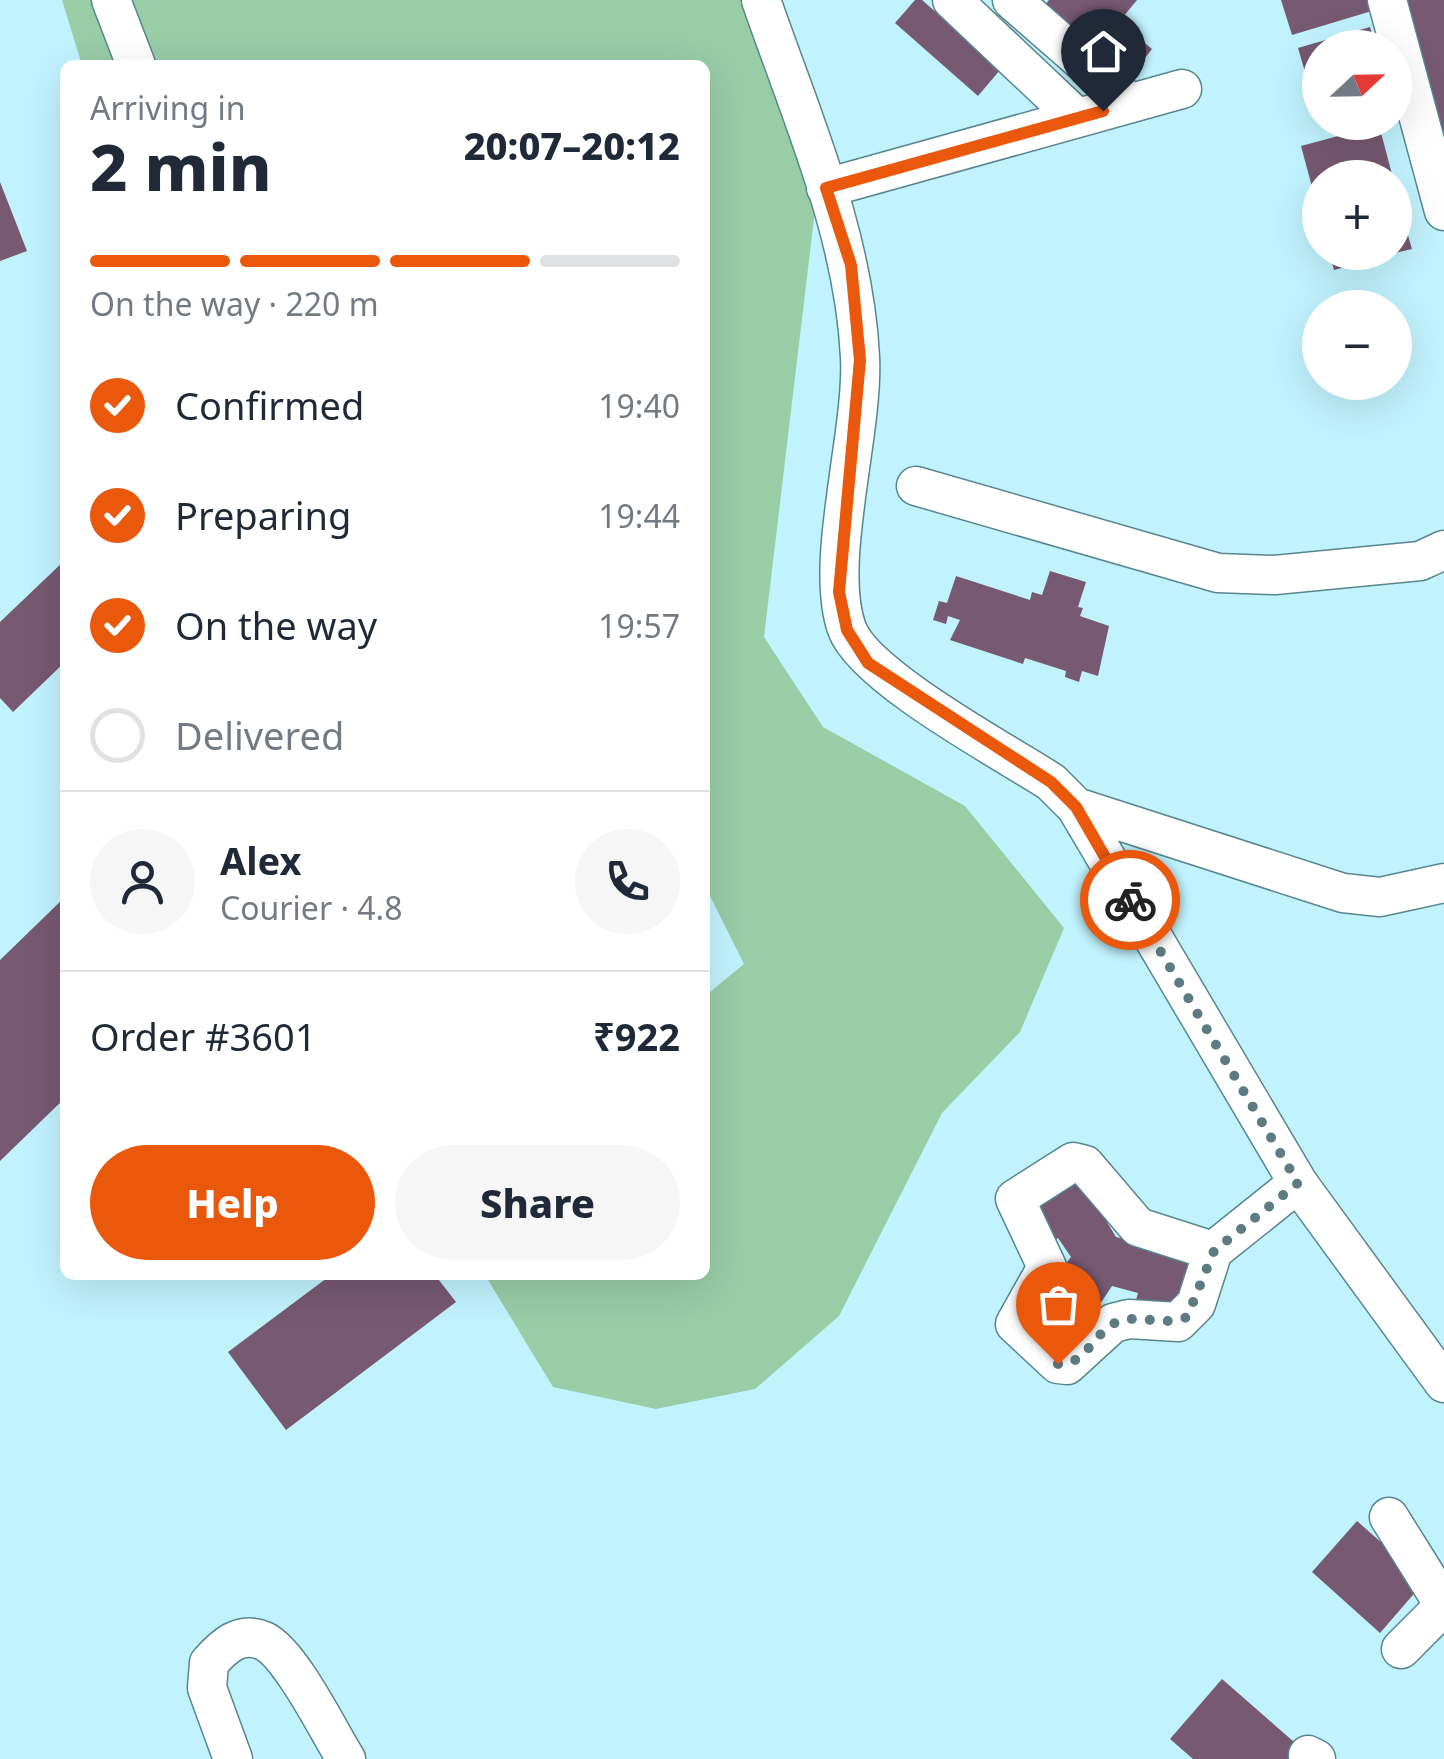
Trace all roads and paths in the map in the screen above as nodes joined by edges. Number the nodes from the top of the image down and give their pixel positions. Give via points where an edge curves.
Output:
1 (111, 0) edge
2 (760, 0) edge
3 (952, 0) edge
4 (1012, 0) edge
5 (1387, 0) edge
6 (1056, 39) junction
7 (134, 60) edge
8 (1028, 71) junction
9 (1182, 89) dead end
10 (1130, 104) junction
11 (1077, 118) junction
12 (826, 188) junction
13 (1444, 211) edge
14 (916, 486) dead end
15 (1444, 550) edge
16 (1076, 807) junction
17 (1444, 884) edge
18 (1298, 1183) junction
19 (1214, 1251) junction
20 (1444, 1384) edge
21 (1389, 1517) dead end
22 (1442, 1612) edge
23 (1401, 1649) dead end
24 (233, 1759) edge
25 (346, 1759) edge

1 - 7 street
2 - 12 street
3 - 8 street
4 - 6 street
5 - 13 street
6 - 8 street
6 - 10 street
8 - 11 street
9 - 10 street
10 - 11 street
11 - 12 street
12 - 16 street via 851,265 860,360 839,592 847,630 868,663 1051,782
14 - 15 street via 1218,573 1275,576 1402,562
16 - 17 street via 1342,893 1380,897
16 - 18 street
18 - 19 street
18 - 20 street
19 - 19 street via 1187,1317 1113,1323 1067,1365 1014,1324 1047,1267 1015,1199 1073,1162 1086,1165 1124,1215 1149,1234
21 - 22 street
22 - 23 street
24 - 25 street via 207,1688 209,1663 233,1640 247,1638 264,1641 281,1656

